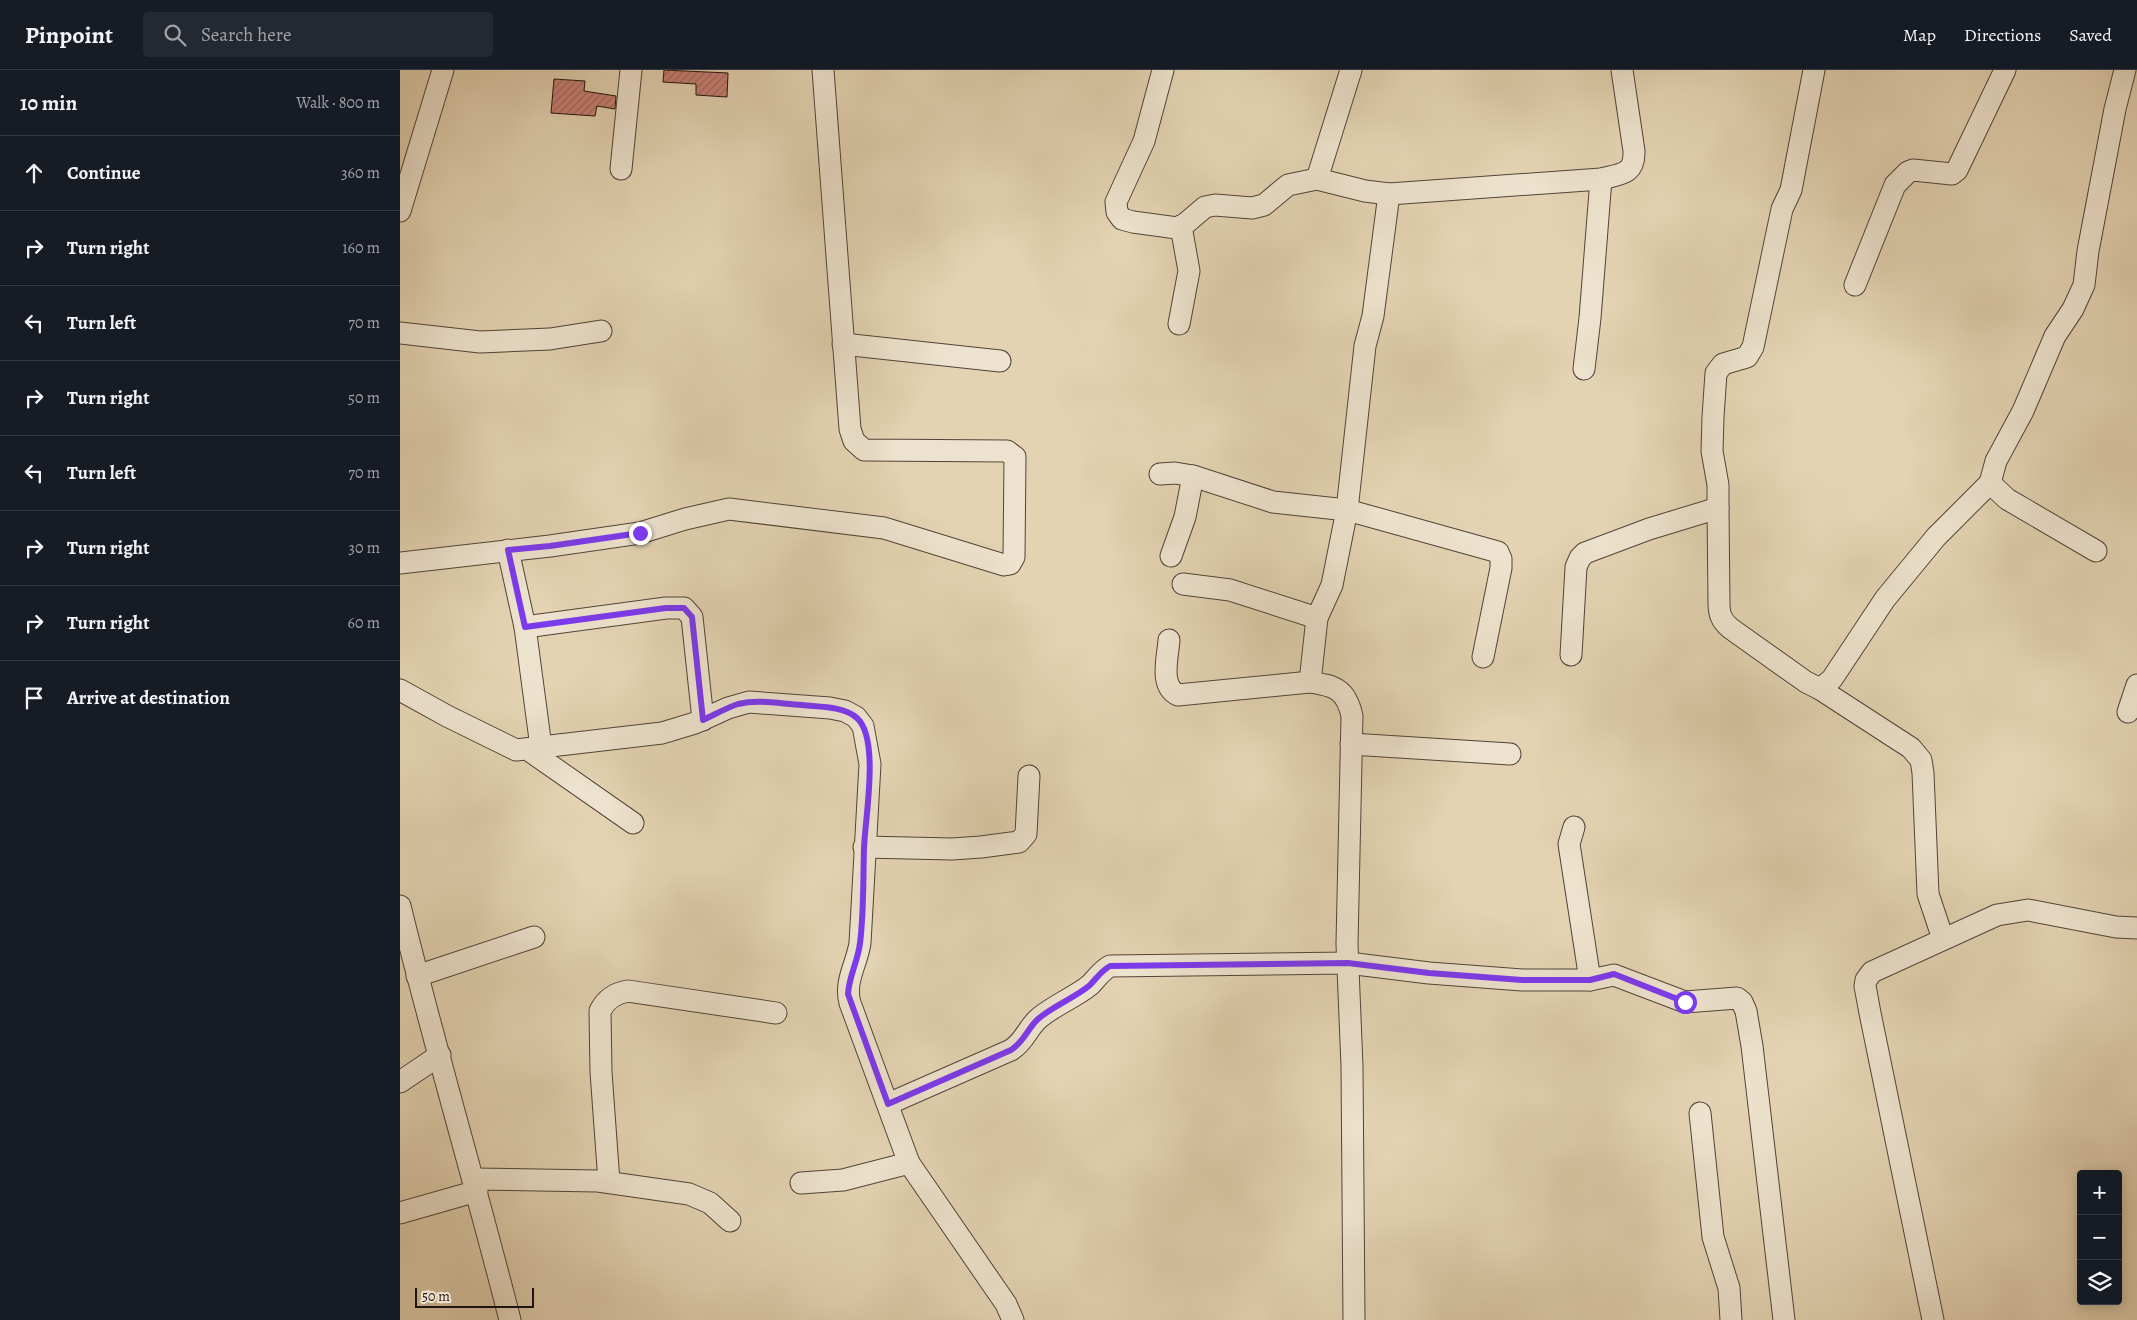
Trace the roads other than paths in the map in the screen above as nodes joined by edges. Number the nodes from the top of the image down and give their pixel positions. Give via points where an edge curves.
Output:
1 (443, 70) edge
2 (631, 70) edge
3 (823, 70) edge
4 (1163, 70) edge
5 (1351, 70) edge
6 (1622, 70) edge
7 (1814, 70) edge
8 (2005, 70) edge
9 (2125, 70) edge
10 (621, 169) dead end
11 (1316, 179) junction
12 (1601, 179) junction
13 (1389, 194) junction
14 (400, 211) edge
15 (1181, 226) junction
16 (1854, 285) dead end
17 (1179, 324) dead end
18 (601, 331) dead end
19 (400, 333) edge
20 (843, 344) junction
21 (1000, 361) dead end
22 (1584, 369) dead end
23 (1160, 474) dead end
24 (1193, 476) junction
25 (1990, 483) junction
26 (1718, 508) junction
27 (1347, 510) junction
28 (508, 550) junction
29 (2096, 551) dead end
30 (1171, 556) dead end
31 (400, 563) edge
32 (1183, 584) dead end
33 (1318, 618) junction
34 (525, 627) junction
35 (1169, 640) dead end
36 (1571, 655) dead end
37 (1483, 657) dead end
38 (1310, 682) junction
39 (2137, 685) edge
40 (1820, 689) junction
41 (400, 690) edge
42 (2128, 712) dead end
43 (703, 720) junction
44 (1351, 744) junction
45 (534, 748) junction
46 (1510, 754) dead end
47 (1029, 776) dead end
48 (633, 823) dead end
49 (1574, 827) dead end
50 (864, 847) junction
51 (400, 906) edge
52 (2137, 928) edge
53 (534, 937) dead end
54 (1943, 939) junction
55 (1348, 963) junction
56 (417, 976) junction
57 (1590, 980) junction
58 (776, 1013) dead end
59 (440, 1055) junction
60 (400, 1082) edge
61 (888, 1104) junction
62 (1700, 1113) dead end
63 (909, 1163) junction
64 (609, 1182) junction
65 (801, 1183) dead end
66 (476, 1185) junction
67 (400, 1212) edge
68 (730, 1221) dead end
69 (510, 1320) edge
70 (1013, 1320) edge
71 (1354, 1320) edge
72 (1731, 1320) edge
73 (1784, 1320) edge
74 (1933, 1320) edge

1 - 14 street
2 - 10 street
3 - 20 street
4 - 15 street via 1144,141 1116,205 1119,216 1127,221
5 - 11 street
6 - 12 street via 1635,159 1625,173
7 - 26 street via 1753,347 1747,357 1723,364 1716,373 1712,451
8 - 16 street via 1957,170 1952,174 1913,170 1895,185
9 - 25 street via 2115,108 2084,286 2054,336 2023,411 1996,461
11 - 13 street
11 - 15 street via 1288,185 1264,205 1252,208 1205,207
12 - 13 street
12 - 22 street
13 - 27 street via 1373,316 1364,346
15 - 17 street via 1189,271
18 - 19 street via 550,339 480,342
20 - 21 street
20 - 28 street via 850,429 854,441 864,450 1006,451 1015,457 1014,557 1010,564 1004,565 884,528 729,509 685,518 640,533
23 - 24 street
24 - 27 street via 1273,502
24 - 30 street via 1185,517
25 - 29 street via 2006,498
25 - 40 street via 1936,537 1891,592 1828,683
26 - 36 street via 1649,528 1585,553 1576,567
26 - 40 street via 1719,615 1730,628
27 - 33 street via 1332,585
27 - 37 street via 1498,552 1501,568
28 - 31 street
28 - 34 street
32 - 33 street via 1230,590
33 - 38 street
34 - 43 street via 684,608 692,617
34 - 45 street
35 - 38 street via 1166,677 1170,689 1178,695
38 - 44 street via 1334,687 1346,698 1352,716
39 - 42 street
40 - 54 street via 1911,748 1921,760 1928,894
41 - 45 street via 508,748
43 - 45 street via 662,733
43 - 50 street via 738,704 760,702 830,708 856,717 863,726 870,764
44 - 46 street
44 - 55 street
45 - 48 street
47 - 50 street via 1026,834 1019,842 952,849
49 - 57 street via 1569,844
50 - 61 street via 860,943 848,981 848,994
51 - 56 street
52 - 54 street via 2018,910 1997,915
53 - 56 street
54 - 74 street via 1872,972 1865,986
55 - 57 street via 1522,980
55 - 61 street via 1110,966 1090,984 1040,1017 1024,1039 1011,1050
55 - 71 street
56 - 59 street
57 - 73 street via 1614,974 1685,1002 1734,997 1742,1002 1752,1046
58 - 64 street via 628,990 618,992 604,1003 600,1011 601,1072
59 - 60 street
59 - 66 street
61 - 63 street
62 - 72 street via 1713,1236 1729,1288
63 - 65 street via 843,1180
63 - 70 street via 1006,1304
64 - 66 street via 557,1179
64 - 68 street via 699,1196
66 - 67 street
66 - 69 street

